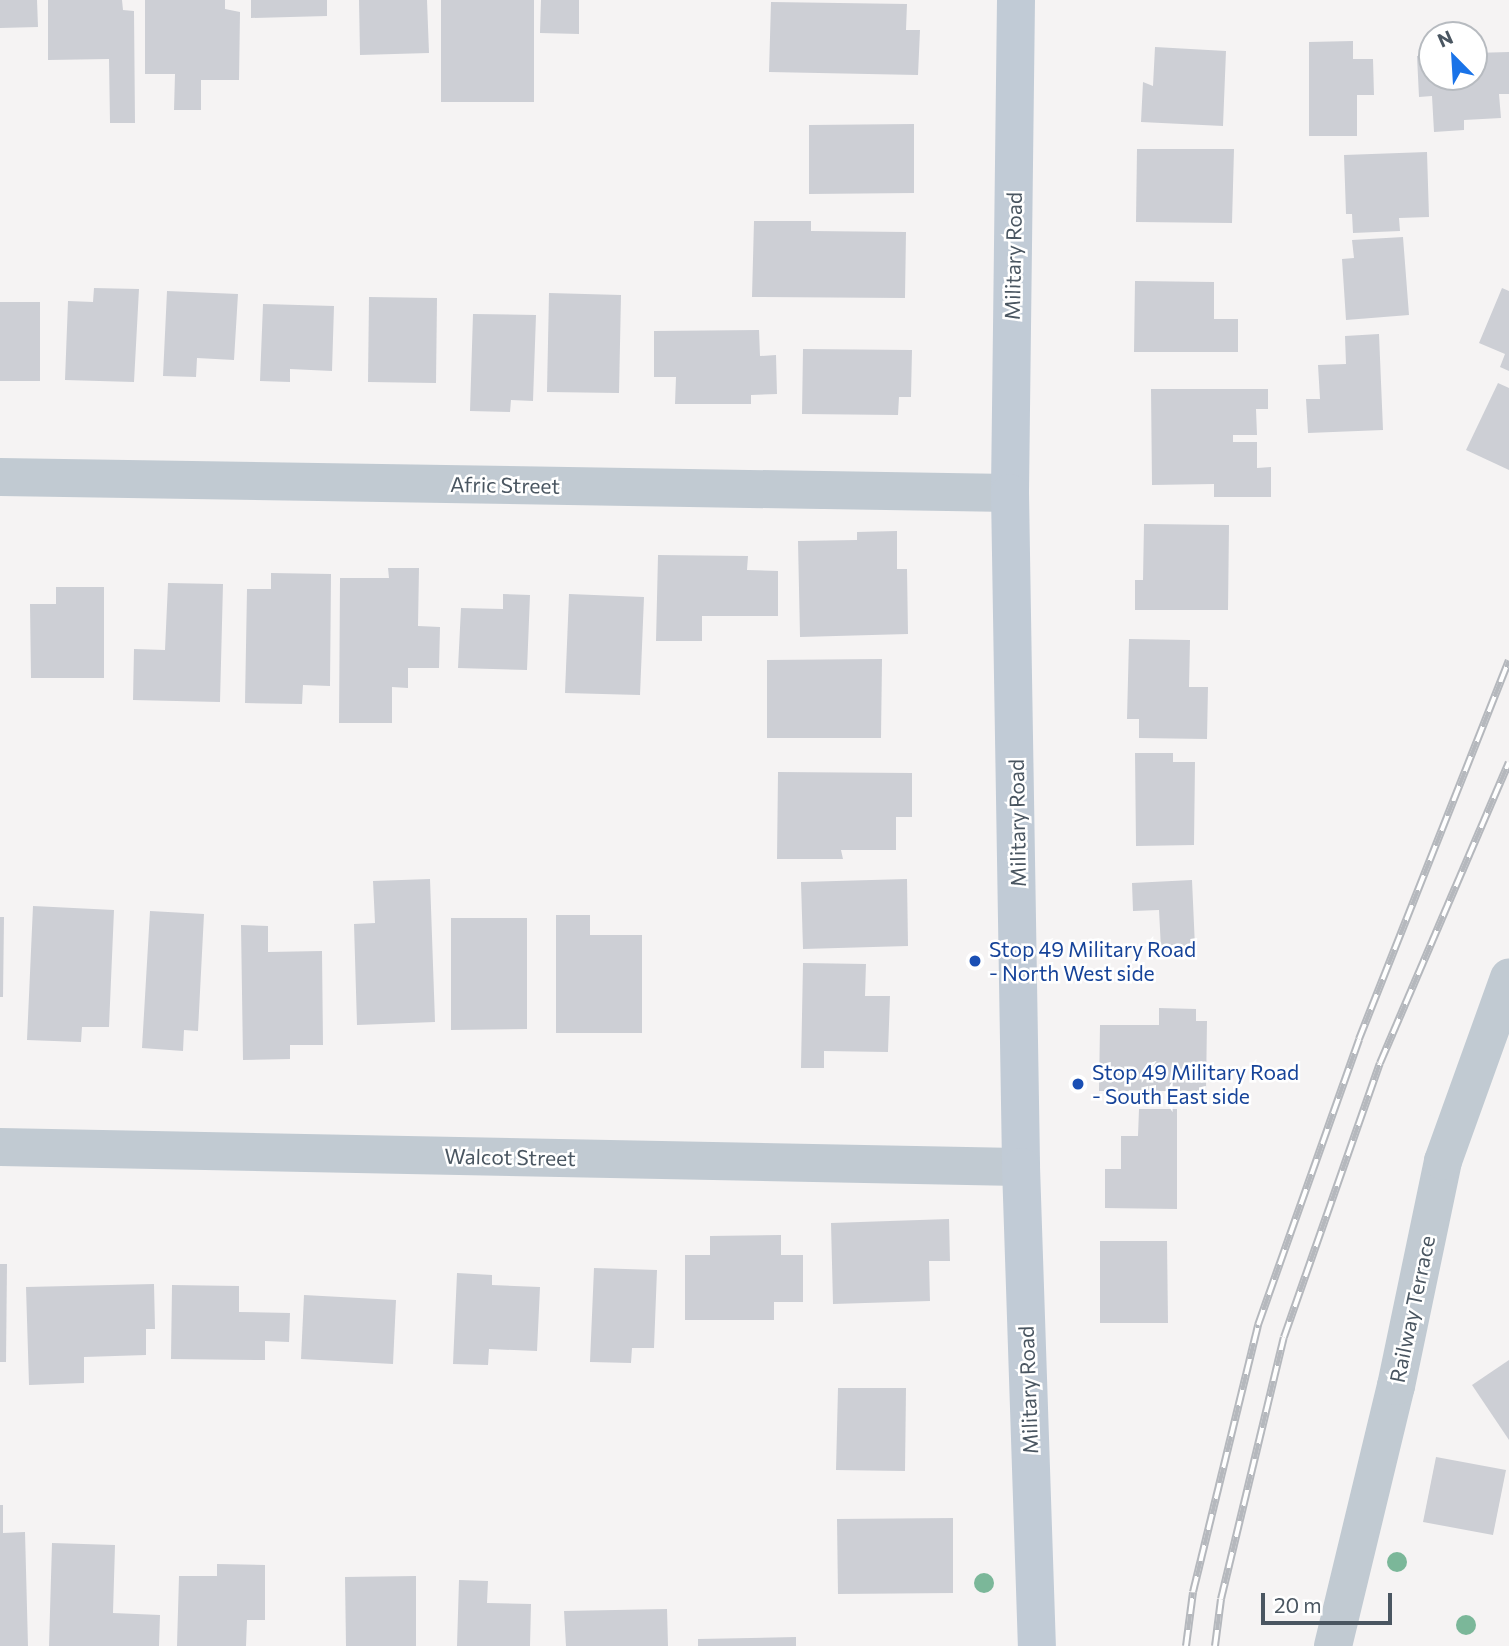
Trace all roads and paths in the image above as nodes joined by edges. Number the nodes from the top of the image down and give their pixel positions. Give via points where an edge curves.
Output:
1 (1016, 0) edge
2 (0, 477) edge
3 (1010, 493) junction
4 (1509, 978) edge
5 (0, 1147) edge
6 (1021, 1167) junction
7 (1037, 1646) edge
8 (1334, 1646) edge

1 - 3 main road, Military Road
2 - 3 street, Afric Street
3 - 6 main road, Military Road
4 - 8 street, Railway Terrace via 1443,1161
5 - 6 street, Walcot Street
6 - 7 main road, Military Road

